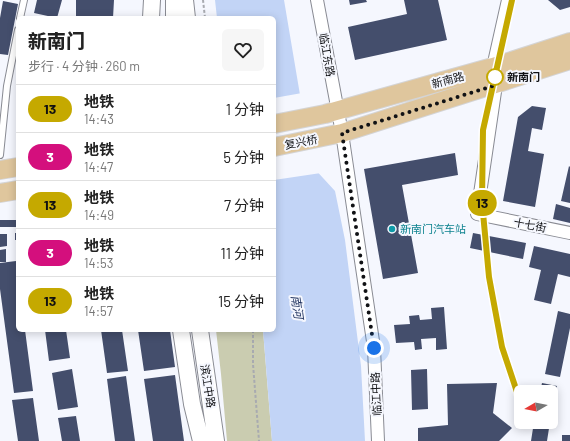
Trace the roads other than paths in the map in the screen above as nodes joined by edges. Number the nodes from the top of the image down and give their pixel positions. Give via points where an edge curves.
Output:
1 (24, 0) edge
2 (152, 0) edge
3 (165, 0) edge
4 (174, 0) edge
5 (185, 0) edge
6 (317, 0) edge
7 (508, 0) edge
8 (20, 16) edge
9 (151, 16) edge
10 (165, 16) edge
11 (174, 16) edge
12 (187, 16) edge
13 (16, 40) edge
14 (570, 42) edge
15 (570, 60) edge
16 (495, 76) junction
17 (331, 112) junction
18 (276, 124) edge
19 (334, 135) junction
20 (276, 147) edge
21 (0, 155) edge
22 (16, 167) edge
23 (0, 170) edge
24 (16, 190) edge
25 (0, 192) edge
26 (570, 233) edge
27 (181, 332) edge
28 (190, 332) edge
29 (200, 332) edge
30 (211, 332) edge
31 (201, 441) edge
32 (205, 441) edge
33 (216, 441) edge
34 (220, 441) edge
35 (378, 441) edge

1 - 8 lane
2 - 9 main road
3 - 10 main road
4 - 11 main road
5 - 12 main road
6 - 17 street, 临江东路
7 - 16 street
13 - 21 lane via 7,86
14 - 16 main road, 新南路
15 - 16 main road, 新南路
16 - 17 main road, 新南路
16 - 19 main road, 新南路
16 - 26 street, 十七街 via 477,214
17 - 18 main road, 复兴桥
17 - 19 street, 临江中路
19 - 20 main road, 复兴桥
19 - 35 street, 临江中路 via 374,348
22 - 23 main road
24 - 25 main road
27 - 31 main road via 192,404
28 - 32 main road, 滨江中路
29 - 33 main road, 滨江中路
30 - 34 main road

